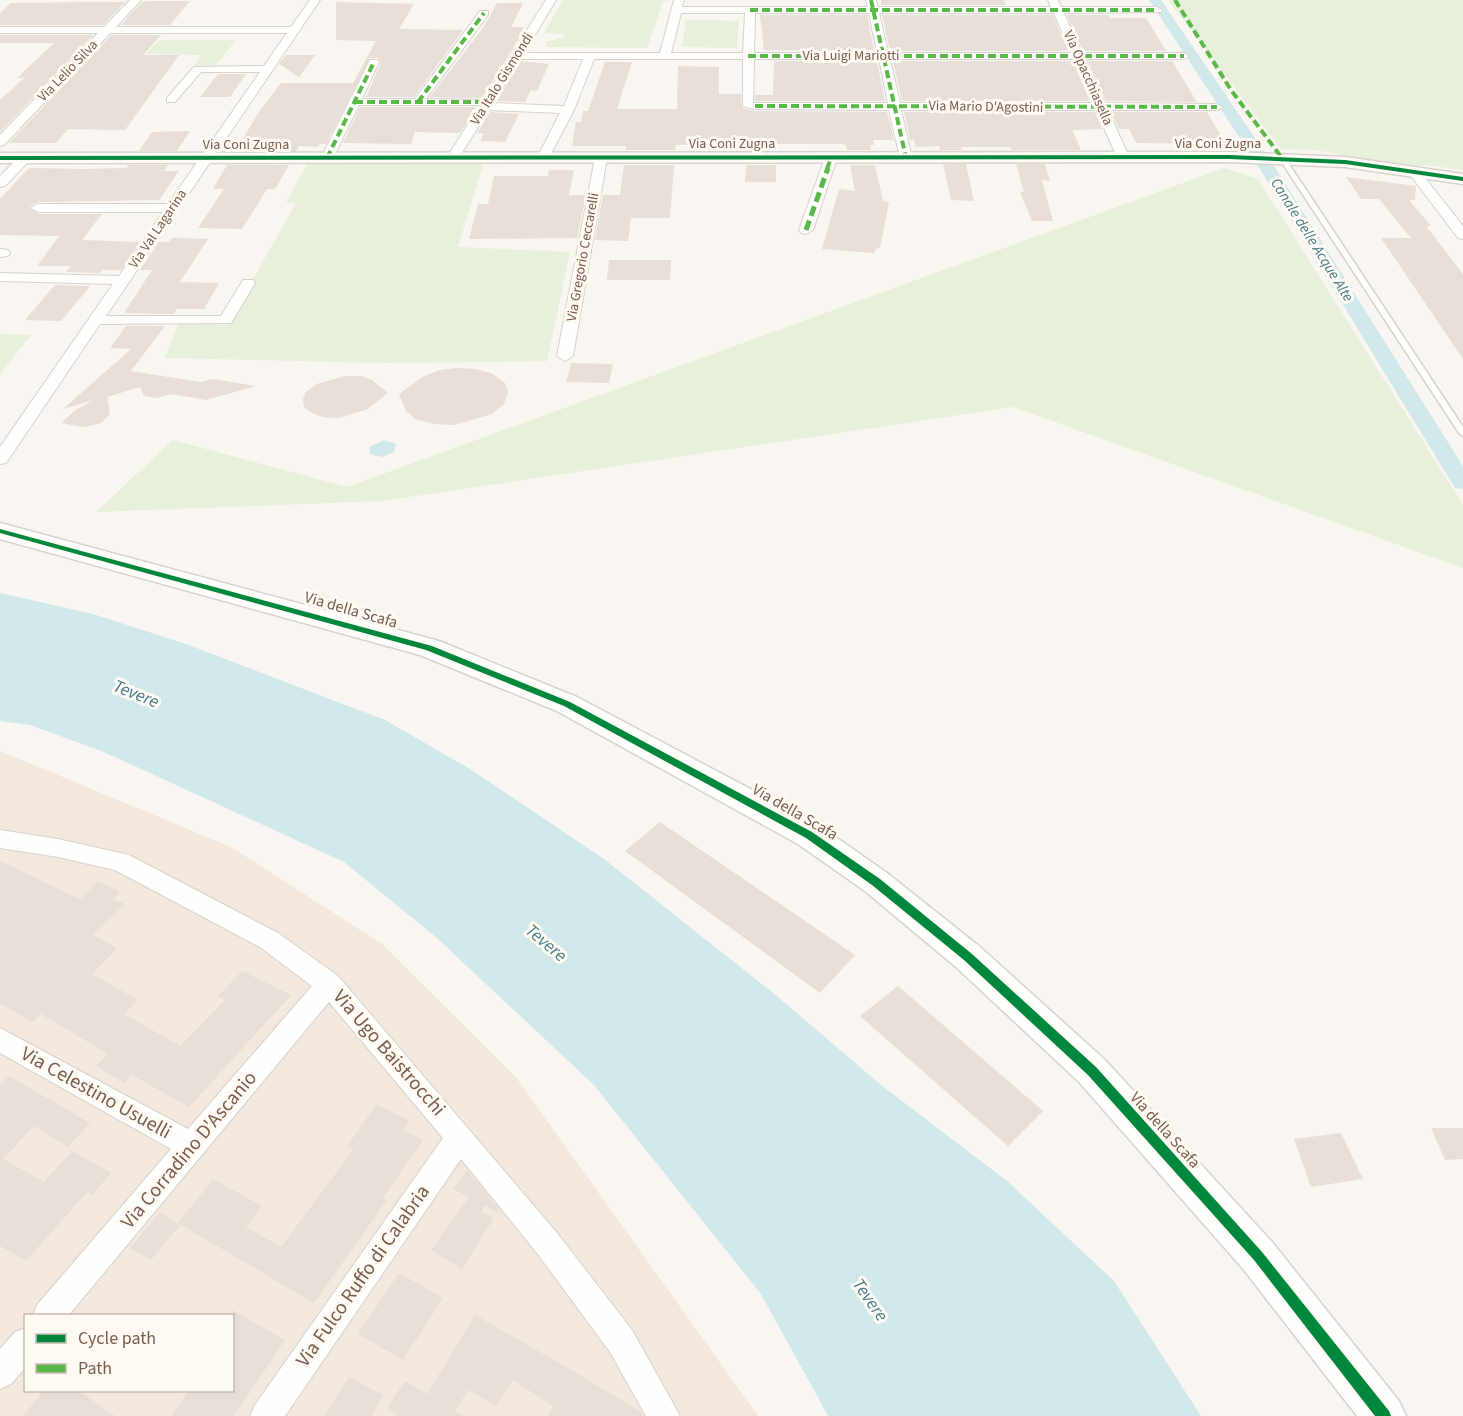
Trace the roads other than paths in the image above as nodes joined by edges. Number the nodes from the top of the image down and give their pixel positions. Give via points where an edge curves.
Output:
1 (136, 0) edge
2 (315, 0) edge
3 (551, 0) edge
4 (678, 5) edge
5 (872, 5) edge
6 (1055, 5) edge
7 (750, 10) junction
8 (1157, 10) dead end
9 (484, 13) dead end
10 (108, 29) junction
11 (0, 30) edge
12 (295, 30) junction
13 (665, 55) junction
14 (518, 56) junction
15 (748, 56) junction
16 (883, 56) junction
17 (1080, 56) junction
18 (1184, 56) dead end
19 (589, 57) junction
20 (374, 62) dead end
21 (268, 69) junction
22 (171, 100) dead end
23 (355, 102) junction
24 (417, 102) junction
25 (482, 104) junction
26 (894, 106) junction
27 (1217, 107) dead end
28 (1101, 108) junction
29 (568, 110) junction
30 (0, 142) edge
31 (1123, 157) junction
32 (0, 158) edge
33 (327, 158) junction
34 (543, 158) junction
35 (601, 158) junction
36 (831, 158) junction
37 (906, 158) junction
38 (1282, 158) junction
39 (24, 159) junction
40 (206, 159) junction
41 (452, 159) junction
42 (1414, 172) junction
43 (1463, 179) edge
44 (0, 183) edge
45 (38, 208) dead end
46 (172, 208) junction
47 (806, 230) dead end
48 (1463, 235) edge
49 (2, 277) dead end
50 (124, 280) junction
51 (248, 283) dead end
52 (96, 320) junction
53 (564, 356) dead end
54 (1463, 433) edge
55 (0, 459) edge
56 (0, 531) edge
57 (0, 840) edge
58 (328, 984) junction
59 (0, 1040) edge
60 (460, 1137) junction
61 (192, 1146) junction
62 (50, 1314) edge
63 (24, 1345) edge
64 (0, 1373) edge
65 (266, 1416) edge
66 (664, 1416) edge
67 (1384, 1416) edge

1 - 10 street, Via Lelio Silva
2 - 12 street, Via Val Lagarina
3 - 14 street, Via Italo Gismondi
4 - 7 street
4 - 13 street
5 - 6 street
5 - 7 street
5 - 16 street
6 - 8 street
6 - 17 street, Via Opacchiasella
7 - 15 street
9 - 24 street
10 - 11 street
10 - 12 street
10 - 30 street, Via Lelio Silva
12 - 21 street, Via Val Lagarina
13 - 15 street, Via Luigi Mariotti
13 - 19 street, Via Luigi Mariotti
14 - 19 street, Via Luigi Mariotti
14 - 25 street, Via Italo Gismondi
15 - 16 street, Via Luigi Mariotti
15 - 26 street, Via Mario D'Agostini via 751,105
16 - 17 street, Via Luigi Mariotti
16 - 26 street
17 - 18 street, Via Luigi Mariotti
17 - 28 street, Via Opacchiasella
19 - 29 street
20 - 23 street
21 - 22 street via 198,69
21 - 40 street, Via Val Lagarina
23 - 24 street
23 - 33 street
24 - 25 street
25 - 29 street
25 - 41 street, Via Italo Gismondi
26 - 28 street, Via Mario D'Agostini
26 - 37 street
27 - 28 street, Via Mario D'Agostini
28 - 31 street, Via Opacchiasella
29 - 34 street
31 - 37 street, Via Coni Zugna
31 - 38 street, Via Coni Zugna
32 - 39 street, Via Coni Zugna
33 - 40 street, Via Coni Zugna
33 - 41 street, Via Coni Zugna
34 - 35 street, Via Coni Zugna
34 - 41 street, Via Coni Zugna
35 - 36 street, Via Coni Zugna
35 - 53 street, Via Gregorio Ceccarelli
36 - 37 street, Via Coni Zugna
36 - 47 street
38 - 42 street, Via Coni Zugna
38 - 54 lane
39 - 40 street, Via Coni Zugna
39 - 44 street
40 - 46 street, Via Val Lagarina
42 - 43 street, Via Coni Zugna
42 - 48 street
45 - 46 street
46 - 50 street, Via Val Lagarina
49 - 50 street
50 - 52 street, Via Val Lagarina
51 - 52 street via 226,320
52 - 55 street, Via Val Lagarina
56 - 67 street, Via della Scafa via 429,648 567,704 808,834 876,882 968,957 1092,1071 1258,1256
57 - 58 street, Via Ugo Baistrocchi via 121,862 269,940
58 - 60 street, Via Ugo Baistrocchi
58 - 61 street, Via Corradino D'Ascanio
59 - 61 street, Via Celestino Usuelli
60 - 65 street, Via Fulco Ruffo di Calabria
60 - 66 street, Via Ugo Baistrocchi via 548,1243 621,1341
61 - 62 street, Via Corradino D'Ascanio
63 - 64 street

